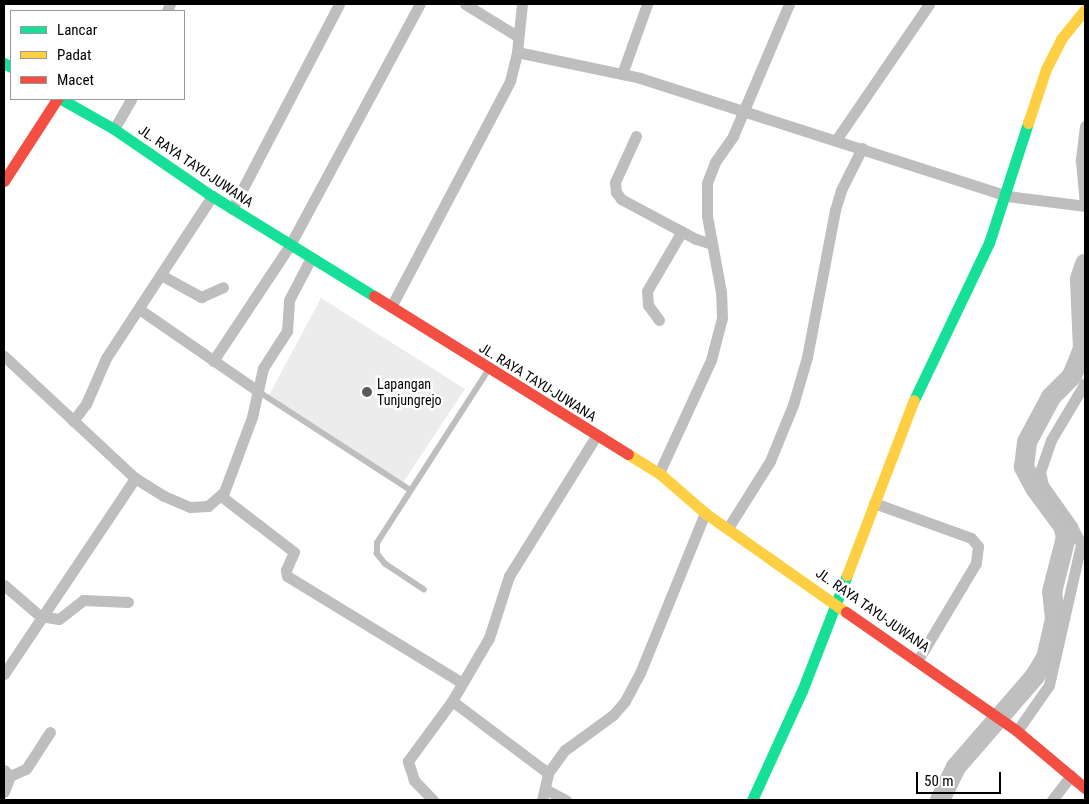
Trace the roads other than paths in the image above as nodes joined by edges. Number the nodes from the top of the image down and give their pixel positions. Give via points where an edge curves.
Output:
1 (339, 4) edge
2 (420, 4) edge
3 (465, 4) edge
4 (522, 4) edge
5 (647, 4) edge
6 (789, 4) edge
7 (929, 4) edge
8 (1085, 9) edge
9 (518, 36) junction
10 (518, 52) junction
11 (622, 74) junction
12 (58, 100) edge
13 (61, 100) edge
14 (130, 100) edge
15 (744, 110) junction
16 (1085, 126) edge
17 (114, 129) junction
18 (636, 136) dead end
19 (836, 140) junction
20 (862, 148) junction
21 (4, 181) edge
22 (212, 196) junction
23 (1007, 196) junction
24 (1085, 205) edge
25 (232, 209) junction
26 (682, 231) junction
27 (712, 244) junction
28 (290, 245) junction
29 (311, 258) junction
30 (161, 275) junction
31 (223, 287) dead end
32 (391, 307) junction
33 (139, 309) junction
34 (659, 320) dead end
35 (4, 356) edge
36 (213, 361) junction
37 (489, 370) junction
38 (1085, 383) edge
39 (258, 391) junction
40 (73, 421) junction
41 (596, 436) junction
42 (659, 473) junction
43 (135, 478) junction
44 (409, 490) junction
45 (222, 496) junction
46 (874, 503) junction
47 (705, 513) junction
48 (728, 528) junction
49 (1083, 545) edge
50 (4, 584) edge
51 (424, 590) dead end
52 (128, 602) dead end
53 (834, 602) junction
54 (40, 616) junction
55 (918, 660) junction
56 (4, 674) edge
57 (462, 684) junction
58 (452, 701) junction
59 (1012, 728) junction
60 (50, 732) dead end
61 (7, 773) edge
62 (548, 773) junction
63 (1071, 776) junction
64 (1085, 788) edge
65 (4, 792) edge
66 (544, 795) edge
67 (433, 800) edge
68 (566, 800) edge
69 (752, 800) edge
70 (1052, 800) edge

1 - 25 street
2 - 28 street
3 - 9 street
4 - 9 street
5 - 11 street
6 - 15 street
7 - 19 street
8 - 23 main road via 1061,39 1046,69
9 - 10 street
10 - 11 street
10 - 32 street via 502,98
11 - 15 street
12 - 21 main road
13 - 17 main road, JL. RAYA TAYU-JUWANA
14 - 17 street
15 - 19 street
15 - 27 street via 707,183
16 - 24 street via 1082,161
17 - 22 main road, JL. RAYA TAYU-JUWANA
18 - 26 street via 615,182 616,192 621,199
19 - 20 street
20 - 23 street
20 - 48 street via 835,210 807,357 793,405 770,461
22 - 25 main road, JL. RAYA TAYU-JUWANA
22 - 30 street
23 - 24 street
23 - 46 main road via 990,243 923,378
25 - 28 main road, JL. RAYA TAYU-JUWANA
26 - 27 street
26 - 34 street via 648,288 647,302
27 - 42 street via 723,303 717,345 694,402
28 - 29 main road, JL. RAYA TAYU-JUWANA
28 - 36 street
29 - 32 main road, JL. RAYA TAYU-JUWANA
29 - 39 street via 290,300 287,331 263,368
30 - 31 street via 201,297
30 - 33 street
32 - 37 main road, JL. RAYA TAYU-JUWANA
33 - 36 street
33 - 40 street via 106,358 86,404
35 - 40 street
36 - 39 street
37 - 41 main road, JL. RAYA TAYU-JUWANA via 513,381
37 - 44 lane
38 - 49 street via 1051,440 1040,472 1043,485
39 - 44 lane
39 - 45 street via 252,417
40 - 43 street
41 - 42 main road, JL. RAYA TAYU-JUWANA
41 - 57 street via 509,576 489,638
42 - 47 main road, JL. RAYA TAYU-JUWANA
43 - 45 street via 190,507 208,506
43 - 54 street
44 - 51 lane via 382,531 376,550 385,564
45 - 57 street via 294,552 286,570 288,576
46 - 53 main road
46 - 55 street via 971,538 978,546 976,563
47 - 48 main road, JL. RAYA TAYU-JUWANA
47 - 62 street via 626,701 614,715 565,750
48 - 53 main road, JL. RAYA TAYU-JUWANA
49 - 59 street via 1049,685
50 - 54 street
52 - 54 street via 84,599 64,618
53 - 55 main road, JL. RAYA TAYU-JUWANA
53 - 69 main road via 802,691
54 - 56 street
55 - 59 main road, JL. RAYA TAYU-JUWANA
57 - 58 street
58 - 62 street
58 - 67 street via 408,761 414,780
59 - 63 main road
60 - 61 street via 26,770
61 - 65 street
62 - 66 street
63 - 64 main road
63 - 70 street
66 - 68 street

